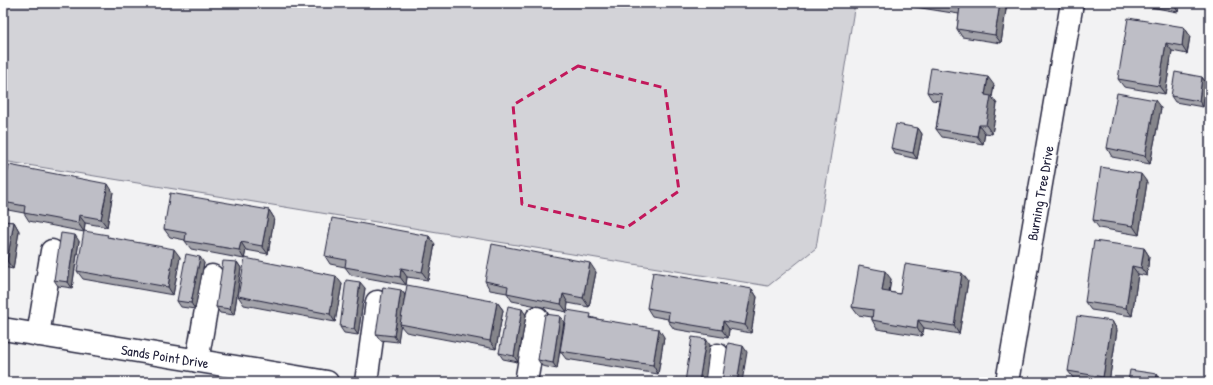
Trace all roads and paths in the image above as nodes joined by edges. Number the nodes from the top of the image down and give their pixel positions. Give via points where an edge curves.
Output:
1 (1072, 3) edge
2 (52, 251) dead end
3 (212, 276) dead end
4 (377, 302) dead end
5 (537, 318) dead end
6 (3, 329) edge
7 (38, 335) junction
8 (718, 355) dead end
9 (197, 361) junction
10 (327, 382) edge
11 (366, 382) edge
12 (526, 382) edge
13 (714, 382) edge
14 (1007, 382) edge

1 - 14 street, Burning Tree Drive
2 - 7 street
3 - 9 street
4 - 11 street
5 - 12 street
6 - 7 street, Sands Point Drive
7 - 9 street, Sands Point Drive
8 - 13 street
9 - 10 street, Sands Point Drive

